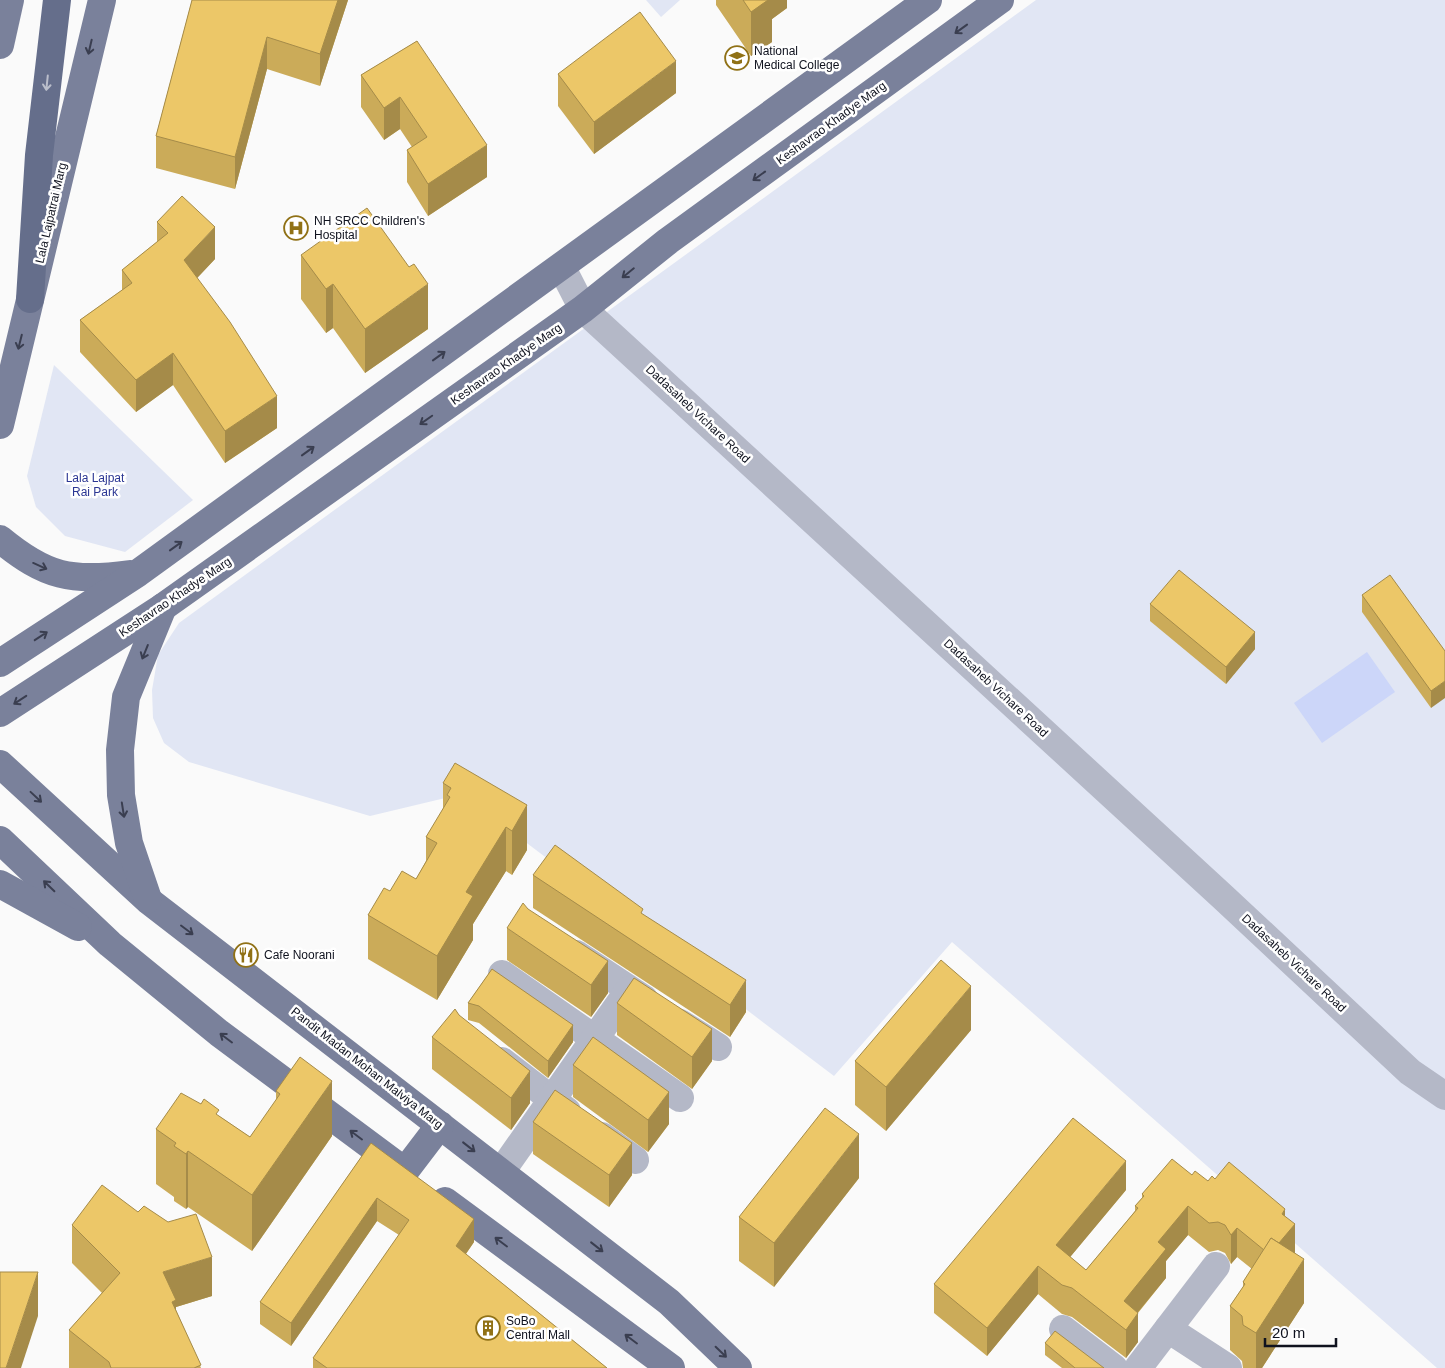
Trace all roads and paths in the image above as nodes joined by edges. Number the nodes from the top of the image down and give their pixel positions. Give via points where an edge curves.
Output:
1 (10, 0) edge
2 (57, 0) edge
3 (102, 0) edge
4 (928, 0) edge
5 (1000, 0) edge
6 (0, 45) edge
7 (562, 268) junction
8 (30, 299) junction
9 (583, 309) junction
10 (0, 425) edge
11 (0, 538) edge
12 (138, 573) junction
13 (164, 607) junction
14 (0, 663) edge
15 (0, 713) edge
16 (0, 764) edge
17 (0, 840) edge
18 (0, 884) edge
19 (149, 901) junction
20 (552, 938) edge
21 (110, 944) junction
22 (502, 974) edge
23 (629, 990) junction
24 (595, 1039) junction
25 (484, 1047) edge
26 (718, 1047) dead end
27 (1445, 1096) edge
28 (680, 1098) dead end
29 (551, 1100) junction
30 (440, 1125) junction
31 (635, 1160) dead end
32 (405, 1171) junction
33 (501, 1172) junction
34 (1216, 1266) dead end
35 (1063, 1329) dead end
36 (1168, 1329) junction
37 (671, 1368) edge
38 (738, 1368) edge
39 (1114, 1368) edge
40 (1138, 1368) edge
41 (1228, 1368) edge

1 - 6 main road
2 -> 8 highway via 39,155
3 -> 8 main road, Lala Lajpatrai Marg
4 - 7 main road
5 -> 9 main road, Keshavrao Khadye Marg via 668,241
7 - 9 street, Dadasaheb Vichare Road
12 -> 7 main road
8 -> 10 main road, Lala Lajpatrai Marg
9 -> 13 main road, Keshavrao Khadye Marg
9 - 27 street, Dadasaheb Vichare Road via 1410,1072
11 -> 12 main road via 25,559 57,574 93,579
14 -> 12 main road
13 -> 15 main road, Keshavrao Khadye Marg
13 -> 19 main road via 126,697 120,750 121,795 129,843
16 -> 19 main road, Pandit Madan Mohan Malviya Marg
21 -> 17 main road
18 - 21 main road
19 -> 30 main road, Pandit Madan Mohan Malviya Marg
20 - 23 street
32 -> 21 main road via 219,1033
22 - 24 street
23 - 24 street
23 - 26 street
24 - 28 street
24 - 29 street
25 - 29 street
29 - 31 street
29 - 33 street
30 - 32 main road
30 -> 33 main road, Pandit Madan Mohan Malviya Marg
37 -> 32 main road
33 -> 38 main road, Pandit Madan Mohan Malviya Marg via 669,1302
34 - 36 street
35 - 39 street
36 - 40 street
36 - 41 street

